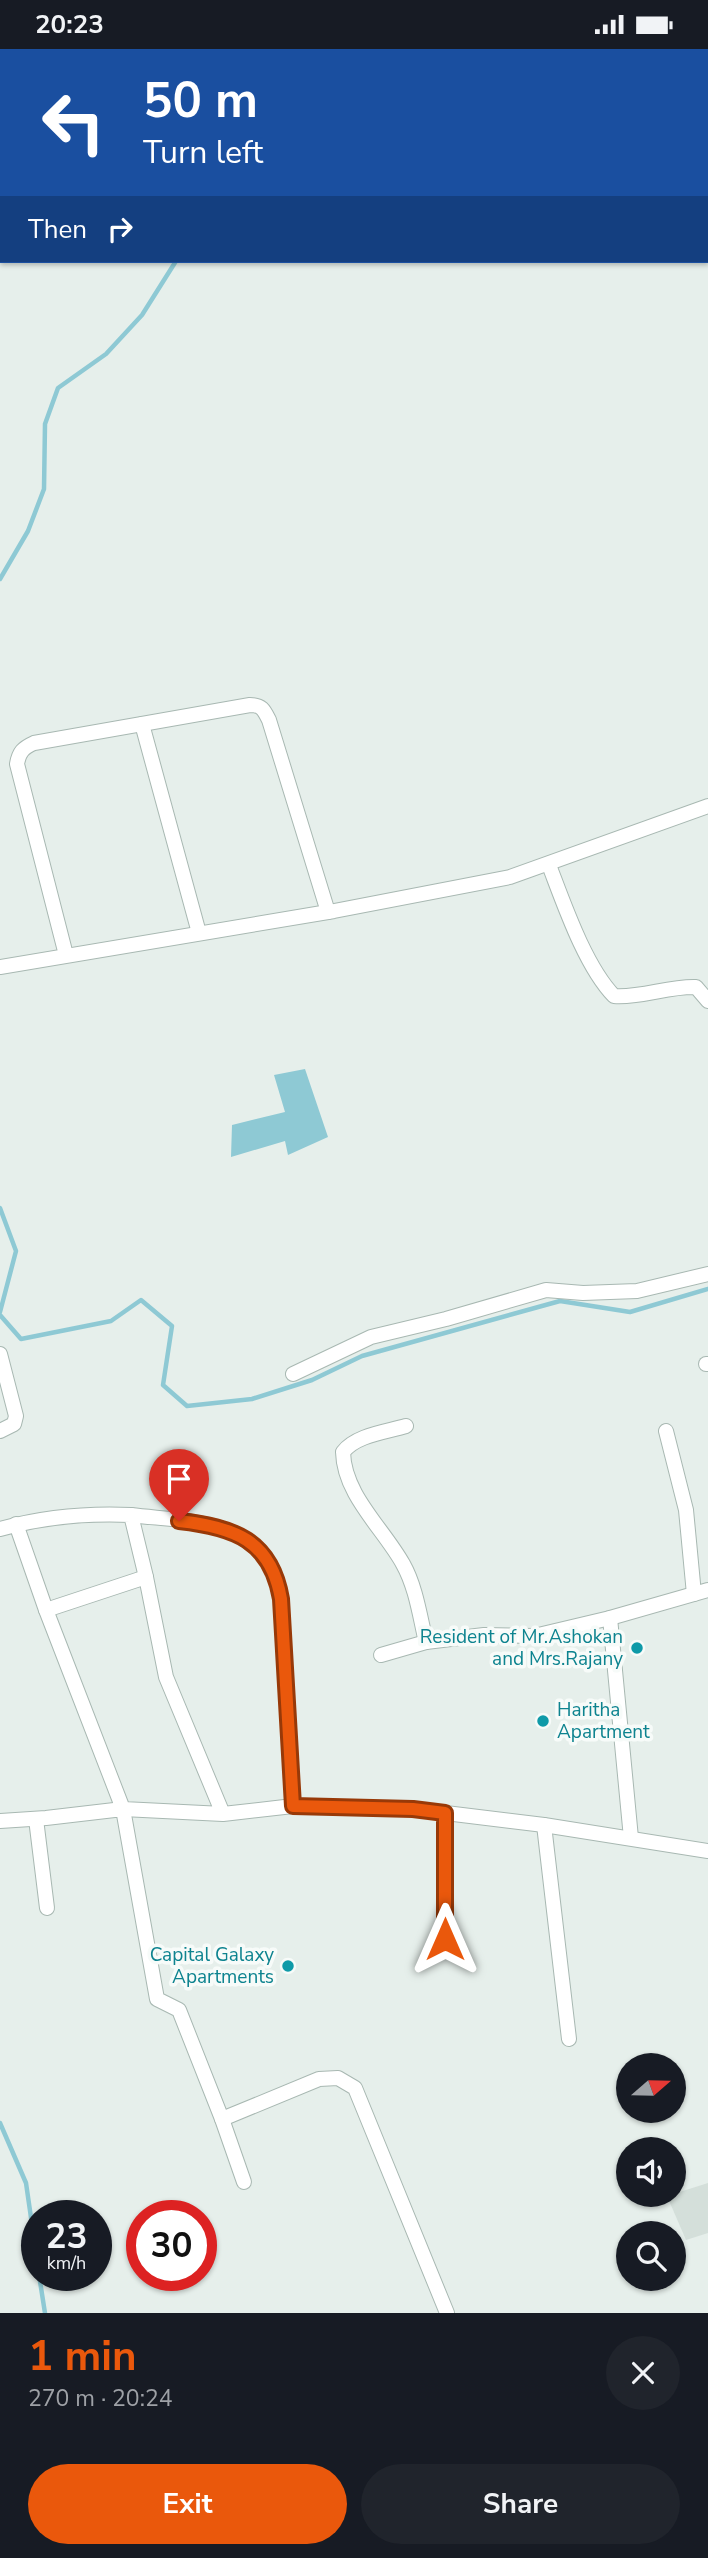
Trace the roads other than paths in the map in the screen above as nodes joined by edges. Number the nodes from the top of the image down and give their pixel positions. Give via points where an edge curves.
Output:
1 (142, 724) junction
2 (708, 806) edge
3 (549, 865) junction
4 (328, 912) junction
5 (199, 933) junction
6 (66, 955) junction
7 (0, 967) edge
8 (708, 1001) edge
9 (708, 1274) edge
10 (0, 1354) edge
11 (293, 1374) dead end
12 (406, 1426) dead end
13 (0, 1431) edge
14 (666, 1431) dead end
15 (131, 1515) junction
16 (16, 1524) junction
17 (0, 1529) edge
18 (146, 1577) junction
19 (701, 1592) edge
20 (46, 1610) junction
21 (610, 1618) junction
22 (426, 1642) junction
23 (381, 1655) dead end
24 (293, 1806) junction
25 (123, 1809) junction
26 (445, 1813) junction
27 (223, 1814) junction
28 (36, 1819) junction
29 (0, 1821) edge
30 (544, 1825) junction
31 (631, 1838) junction
32 (708, 1851) edge
33 (47, 1908) dead end
34 (445, 1939) dead end
35 (569, 2039) dead end
36 (222, 2119) junction
37 (244, 2182) dead end
38 (447, 2313) edge

1 - 4 street via 250,705 264,709
1 - 5 street
1 - 6 street via 34,743 19,754 17,764
2 - 3 street
3 - 4 street via 510,877
3 - 8 street via 601,983 614,996 696,987
4 - 5 street
5 - 6 street
6 - 7 street
9 - 11 street via 637,1291 547,1290 371,1337
10 - 13 street via 16,1408 14,1424
12 - 22 street via 348,1445 343,1462 353,1489 407,1573
14 - 19 street
15 - 16 street via 83,1515
15 - 18 street
15 - 24 street via 226,1528 246,1538 274,1570 281,1599
16 - 17 street
16 - 20 street
18 - 20 street
18 - 27 street via 166,1677
19 - 21 street
20 - 25 street
21 - 22 street via 534,1636 484,1635
21 - 31 street
22 - 23 street
24 - 26 street
24 - 27 street
25 - 27 street
25 - 28 street
25 - 36 street via 157,1999 179,2010
26 - 30 street
26 - 34 street
28 - 29 street
28 - 33 street
30 - 31 street
30 - 35 street
31 - 32 street
36 - 37 street
36 - 38 street via 319,2079 338,2078 355,2088

